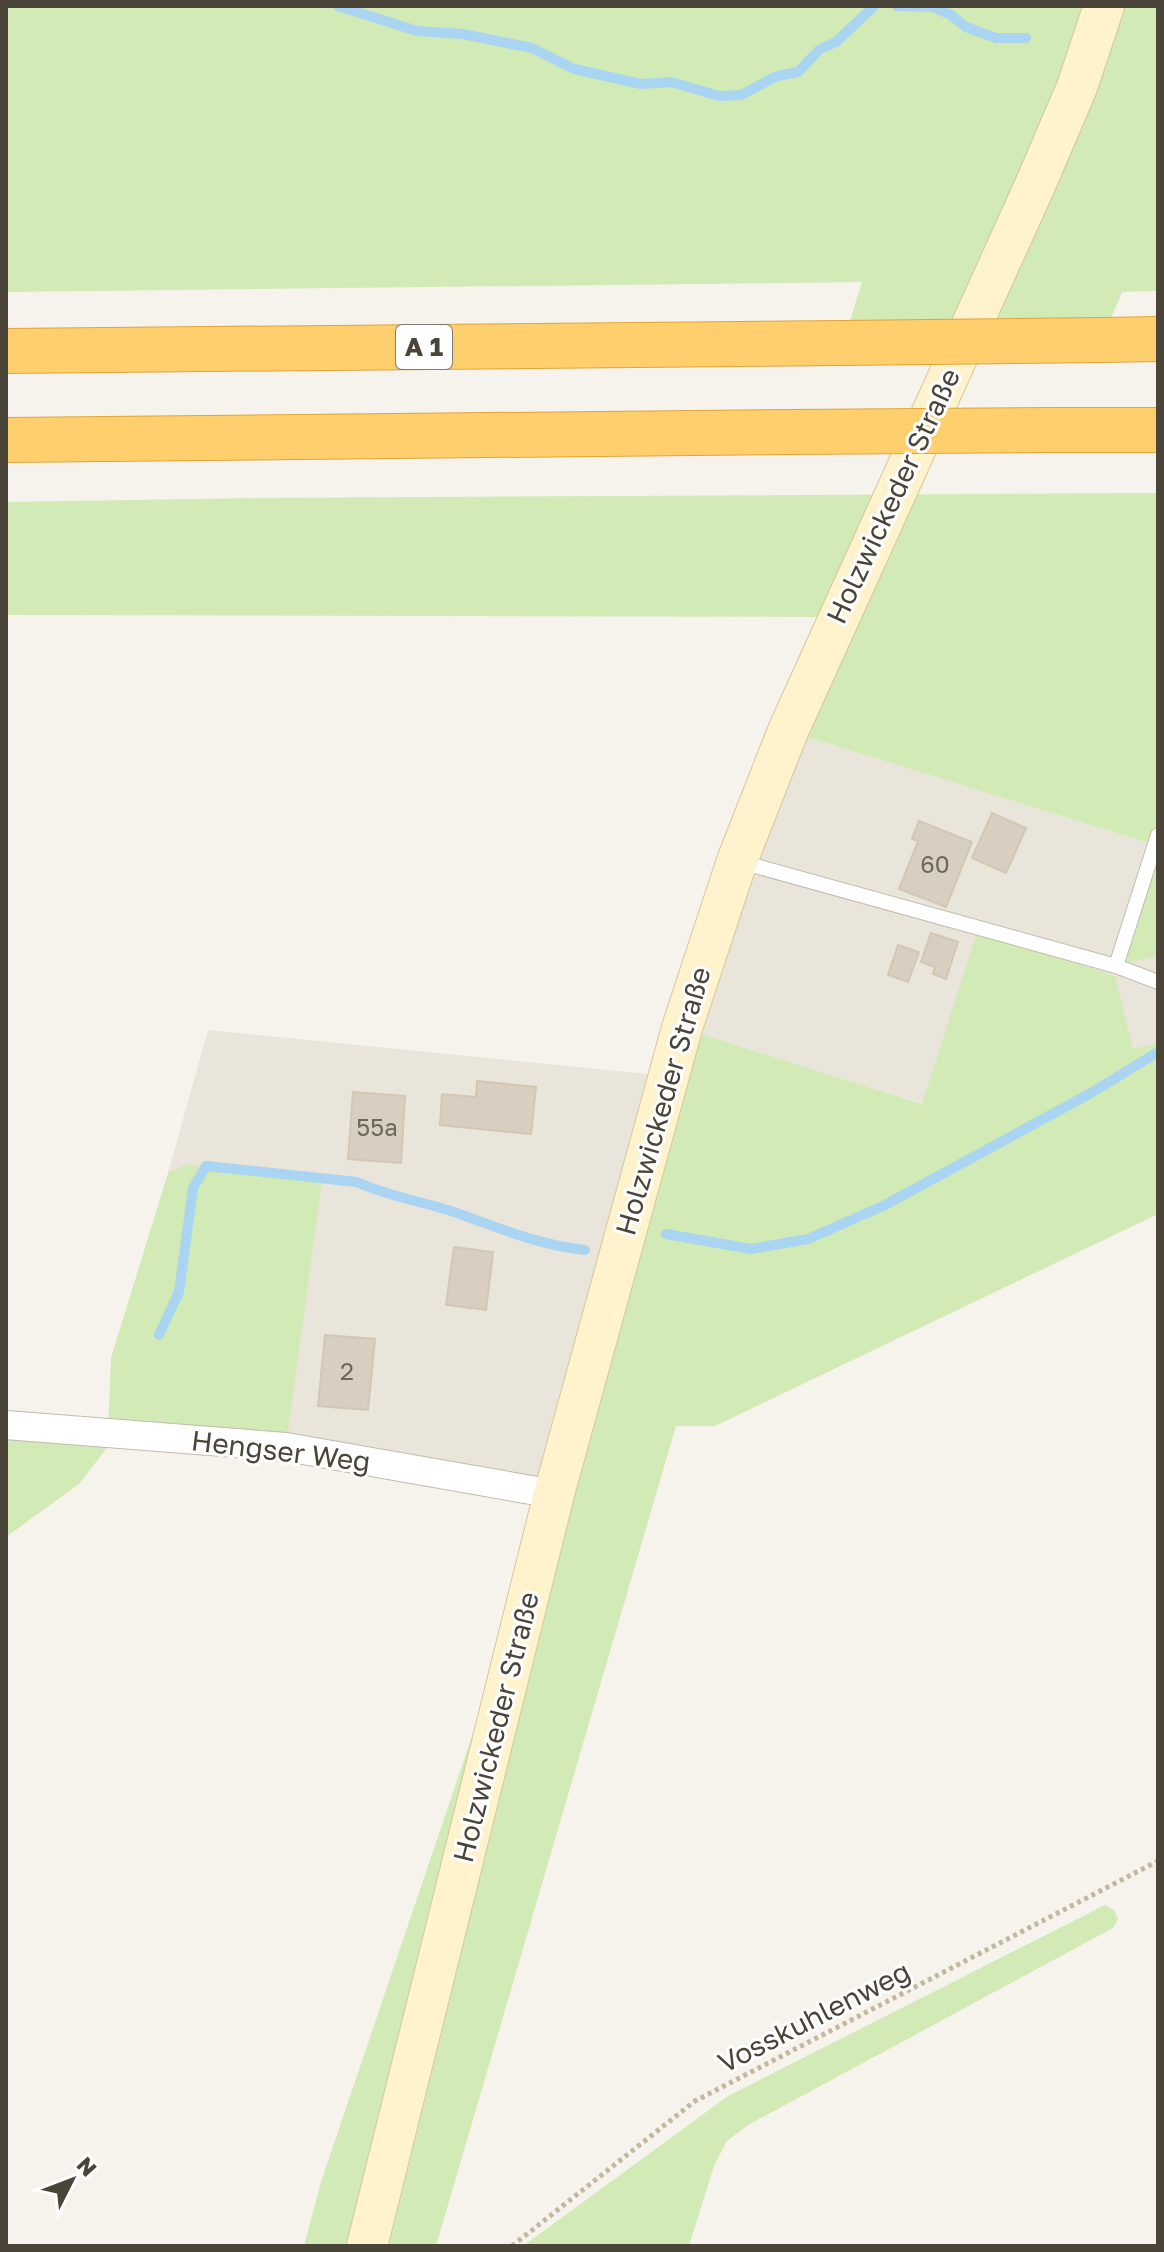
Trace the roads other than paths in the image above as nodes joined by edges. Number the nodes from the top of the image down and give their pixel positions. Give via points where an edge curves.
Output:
1 (1104, 6) edge
2 (1158, 339) edge
3 (6, 351) edge
4 (1158, 430) edge
5 (6, 440) edge
6 (1158, 835) edge
7 (737, 861) junction
8 (1116, 966) junction
9 (1158, 982) edge
10 (6, 1425) edge
11 (554, 1494) junction
12 (367, 2246) edge

1 - 7 street, Holzwickeder Straße via 1036,183 837,617
2 - 3 highway, A 1, bridge
4 - 5 highway, bridge
6 - 8 lane
7 - 8 lane
7 - 11 street, Holzwickeder Straße via 667,1076
8 - 9 lane
10 - 11 street, Hengser Weg via 286,1447
11 - 12 street, Holzwickeder Straße

